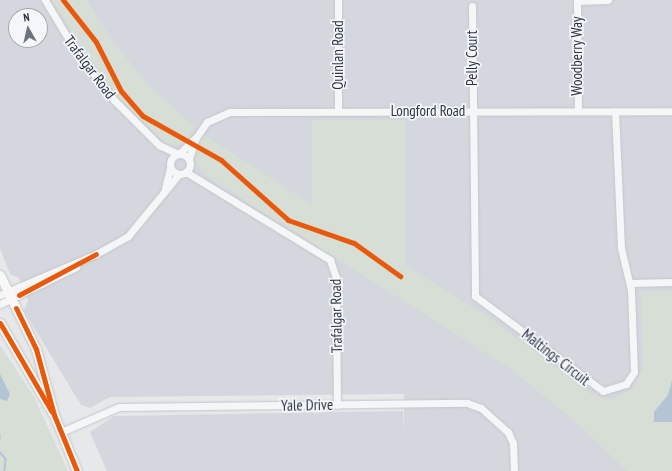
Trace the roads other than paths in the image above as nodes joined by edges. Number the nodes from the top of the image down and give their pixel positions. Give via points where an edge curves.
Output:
1 (45, 0) edge
2 (338, 0) edge
3 (577, 0) edge
4 (608, 0) edge
5 (472, 6) dead end
6 (338, 111) junction
7 (472, 111) junction
8 (578, 111) junction
9 (615, 111) junction
10 (672, 111) edge
11 (195, 139) junction
12 (159, 145) junction
13 (178, 154) junction
14 (190, 161) junction
15 (170, 166) junction
16 (182, 173) junction
17 (202, 179) junction
18 (164, 188) junction
19 (0, 275) edge
20 (672, 282) edge
21 (630, 283) junction
22 (6, 295) edge
23 (0, 304) edge
24 (0, 323) edge
25 (337, 405) junction
26 (54, 415) junction
27 (61, 432) junction
28 (77, 471) edge
29 (514, 471) edge

1 - 12 street, Trafalgar Road via 99,82
2 - 6 street, Quinlan Road
3 - 4 street
3 - 8 street, Woodberry Way
5 - 7 street, Pelly Court
6 - 7 street, Longford Road
6 - 11 street, Longford Road via 229,112 213,117
7 - 8 street, Longford Road
7 - 21 street, Maltings Circuit via 474,296 603,391 626,384 634,372
8 - 9 street, Longford Road
9 - 10 street, Longford Road
9 - 21 street, Maltings Circuit via 621,248
11 - 13 street, Longford Road
11 - 14 street, Longford Road
12 - 13 street, Trafalgar Road
12 - 15 street, Trafalgar Road
13 - 14 street, Trafalgar Road
13 - 15 street, Longford Road
14 - 16 street, Longford Road
14 - 17 street, Trafalgar Road
15 - 16 street, Trafalgar Road
15 - 18 street
16 - 17 street, Trafalgar Road
16 - 18 street
17 - 25 street, Trafalgar Road via 330,260 336,277
18 - 22 street via 141,224 128,236 96,254
19 - 22 main road
20 - 21 street
22 - 23 street
22 - 26 main road via 36,349
24 - 26 main road
25 - 27 street, Yale Drive via 112,407
25 - 29 street, Yale Drive via 474,405 508,432 513,443
26 - 27 main road
27 - 28 main road

